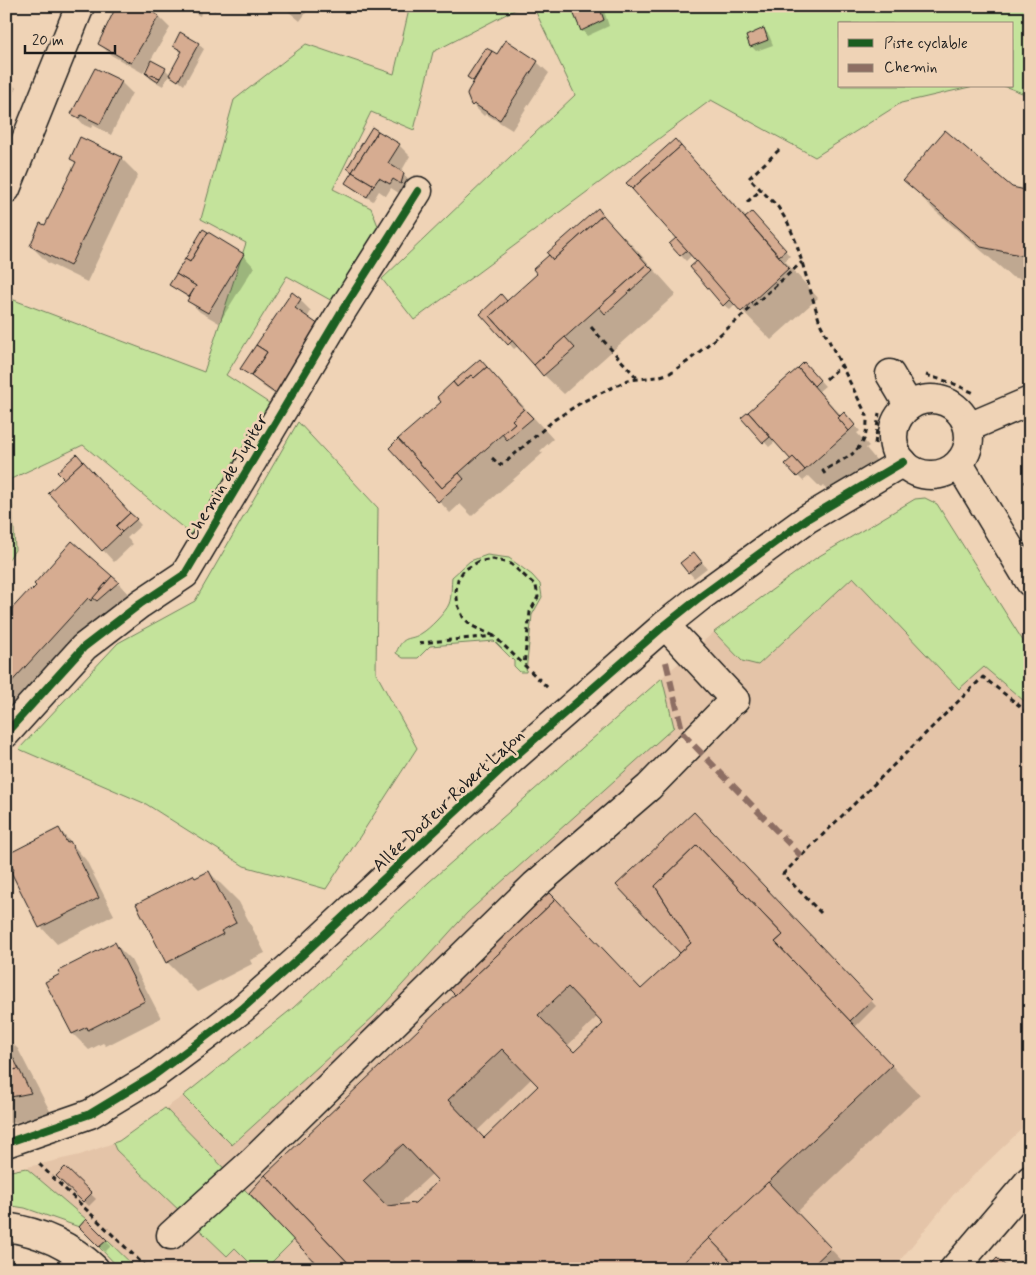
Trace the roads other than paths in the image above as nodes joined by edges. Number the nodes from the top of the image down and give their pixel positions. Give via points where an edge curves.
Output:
1 (74, 9) edge
2 (6, 188) edge
3 (418, 191) dead end
4 (890, 374) dead end
5 (1030, 401) edge
6 (909, 406) junction
7 (968, 427) junction
8 (903, 462) junction
9 (959, 464) junction
10 (1030, 582) edge
11 (665, 625) junction
12 (6, 733) edge
13 (16, 1140) edge
14 (1030, 1180) edge
15 (6, 1227) edge
16 (171, 1235) dead end
17 (95, 1269) edge
18 (954, 1269) edge

1 - 2 street
3 - 12 street, Chemin de Jupiter via 340,314 185,574 84,647
4 - 6 street
5 - 7 street
6 - 7 street via 932,398 944,401 955,406
6 - 8 street via 894,426 893,439
7 - 9 street via 970,440
8 - 9 street via 915,471 930,475 946,472
8 - 11 street, Allée Docteur Robert Lafon via 807,519
9 - 10 street
11 - 13 street, Allée Docteur Robert Lafon via 512,759 370,894 242,1009 134,1089 90,1114
11 - 16 street via 731,704 649,787 535,885 252,1162
14 - 18 street
15 - 17 street via 49,1238

